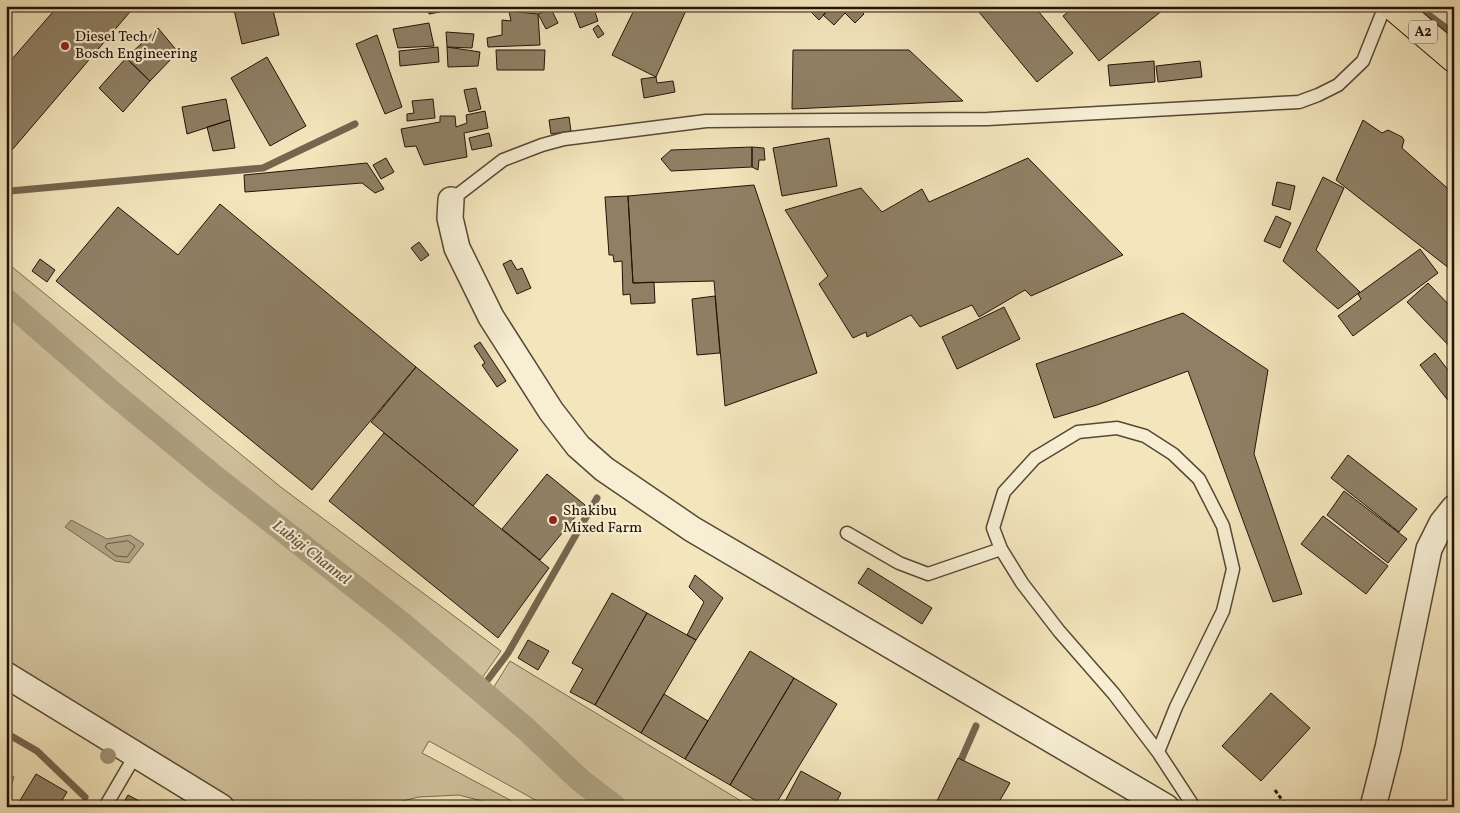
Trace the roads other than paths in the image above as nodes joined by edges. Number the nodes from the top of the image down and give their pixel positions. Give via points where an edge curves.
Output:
1 (1385, 6) edge
2 (1393, 6) edge
3 (1454, 58) edge
4 (451, 200) joint
5 (1454, 508) edge
6 (847, 533) dead end
7 (1001, 549) junction
8 (6, 675) edge
9 (1158, 752) junction
10 (136, 754) junction
11 (105, 807) edge
12 (221, 807) edge
13 (1166, 807) edge
14 (1194, 807) edge
15 (1373, 807) edge

1 - 4 lane via 1363,60 1338,85 1299,102 988,119 706,121 564,138 503,160
2 - 3 main road, A2
4 - 13 street via 450,218 457,248 491,317 551,411 578,446 604,469 692,529
5 - 15 street via 1429,549
6 - 7 lane via 899,563 928,574
7 - 9 lane via 1027,590
7 - 9 lane via 993,528 1004,492 1035,458 1078,432 1117,428 1145,436 1173,454 1199,479 1223,526 1233,569 1223,611
8 - 10 street
9 - 14 lane
10 - 11 lane
10 - 12 street

